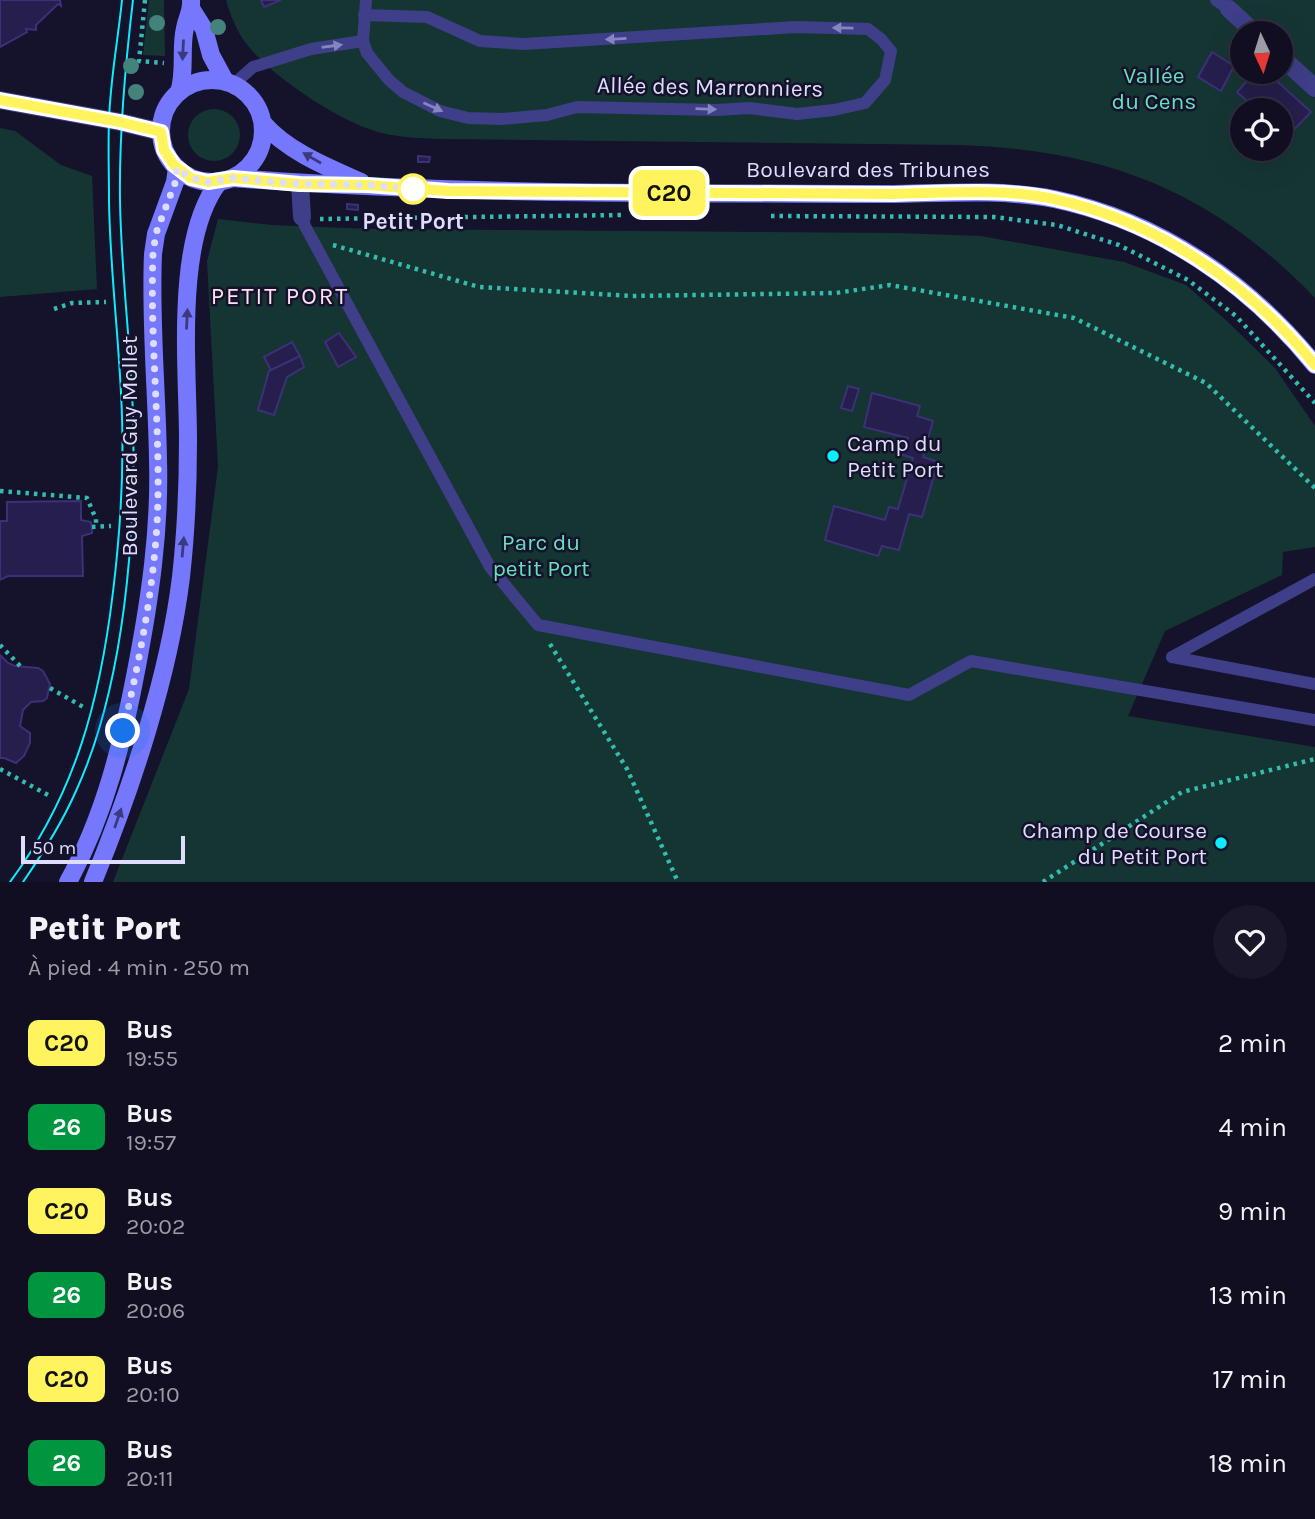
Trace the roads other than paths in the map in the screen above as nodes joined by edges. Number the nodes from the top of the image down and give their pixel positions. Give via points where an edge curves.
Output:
1 (366, 0) edge
2 (191, 5) edge
3 (1222, 5) edge
4 (365, 15) junction
5 (1241, 21) edge
6 (363, 41) junction
7 (1293, 68) edge
8 (229, 82) junction
9 (1315, 88) edge
10 (179, 92) junction
11 (0, 100) edge
12 (263, 122) junction
13 (161, 132) junction
14 (177, 168) junction
15 (226, 180) junction
16 (300, 184) junction
17 (367, 185) junction
18 (302, 217) joint
19 (1315, 365) edge
20 (1315, 579) edge
21 (1315, 684) edge
22 (1315, 720) edge
23 (68, 882) edge
24 (93, 882) edge

1 - 4 lane
2 - 8 main road via 211,55
2 -> 10 main road
3 - 5 street
4 - 6 lane
6 -> 4 lane, Allée des Marronniers via 367,53 404,92 440,111 502,119 577,107 749,108 797,114 834,110 865,103 885,80 891,51 867,29 796,27 524,44 480,41 427,16
8 -> 6 lane via 253,67 311,49
7 - 9 street
8 - 10 main road via 203,80
8 - 12 main road via 253,99
10 - 13 main road via 164,112
11 - 13 street
12 - 15 main road via 258,155 245,170
17 -> 12 main road, Boulevard des Tribunes via 317,162 276,136
13 - 14 main road via 164,150
14 - 15 main road via 197,180
14 - 23 main road, Boulevard Guy Mollet via 153,254 158,472 152,580 133,690 108,789 93,834
15 - 16 main road, Boulevard des Tribunes
24 -> 15 main road via 131,780 175,614 186,514 186,358 192,251 203,207
16 - 17 main road, Boulevard des Tribunes
16 - 18 street
17 - 19 main road, Boulevard des Tribunes via 448,191 960,193 1054,199 1135,225 1205,262 1259,304
18 - 22 lane via 490,567 538,625 909,695 971,661
20 - 21 lane via 1172,657

